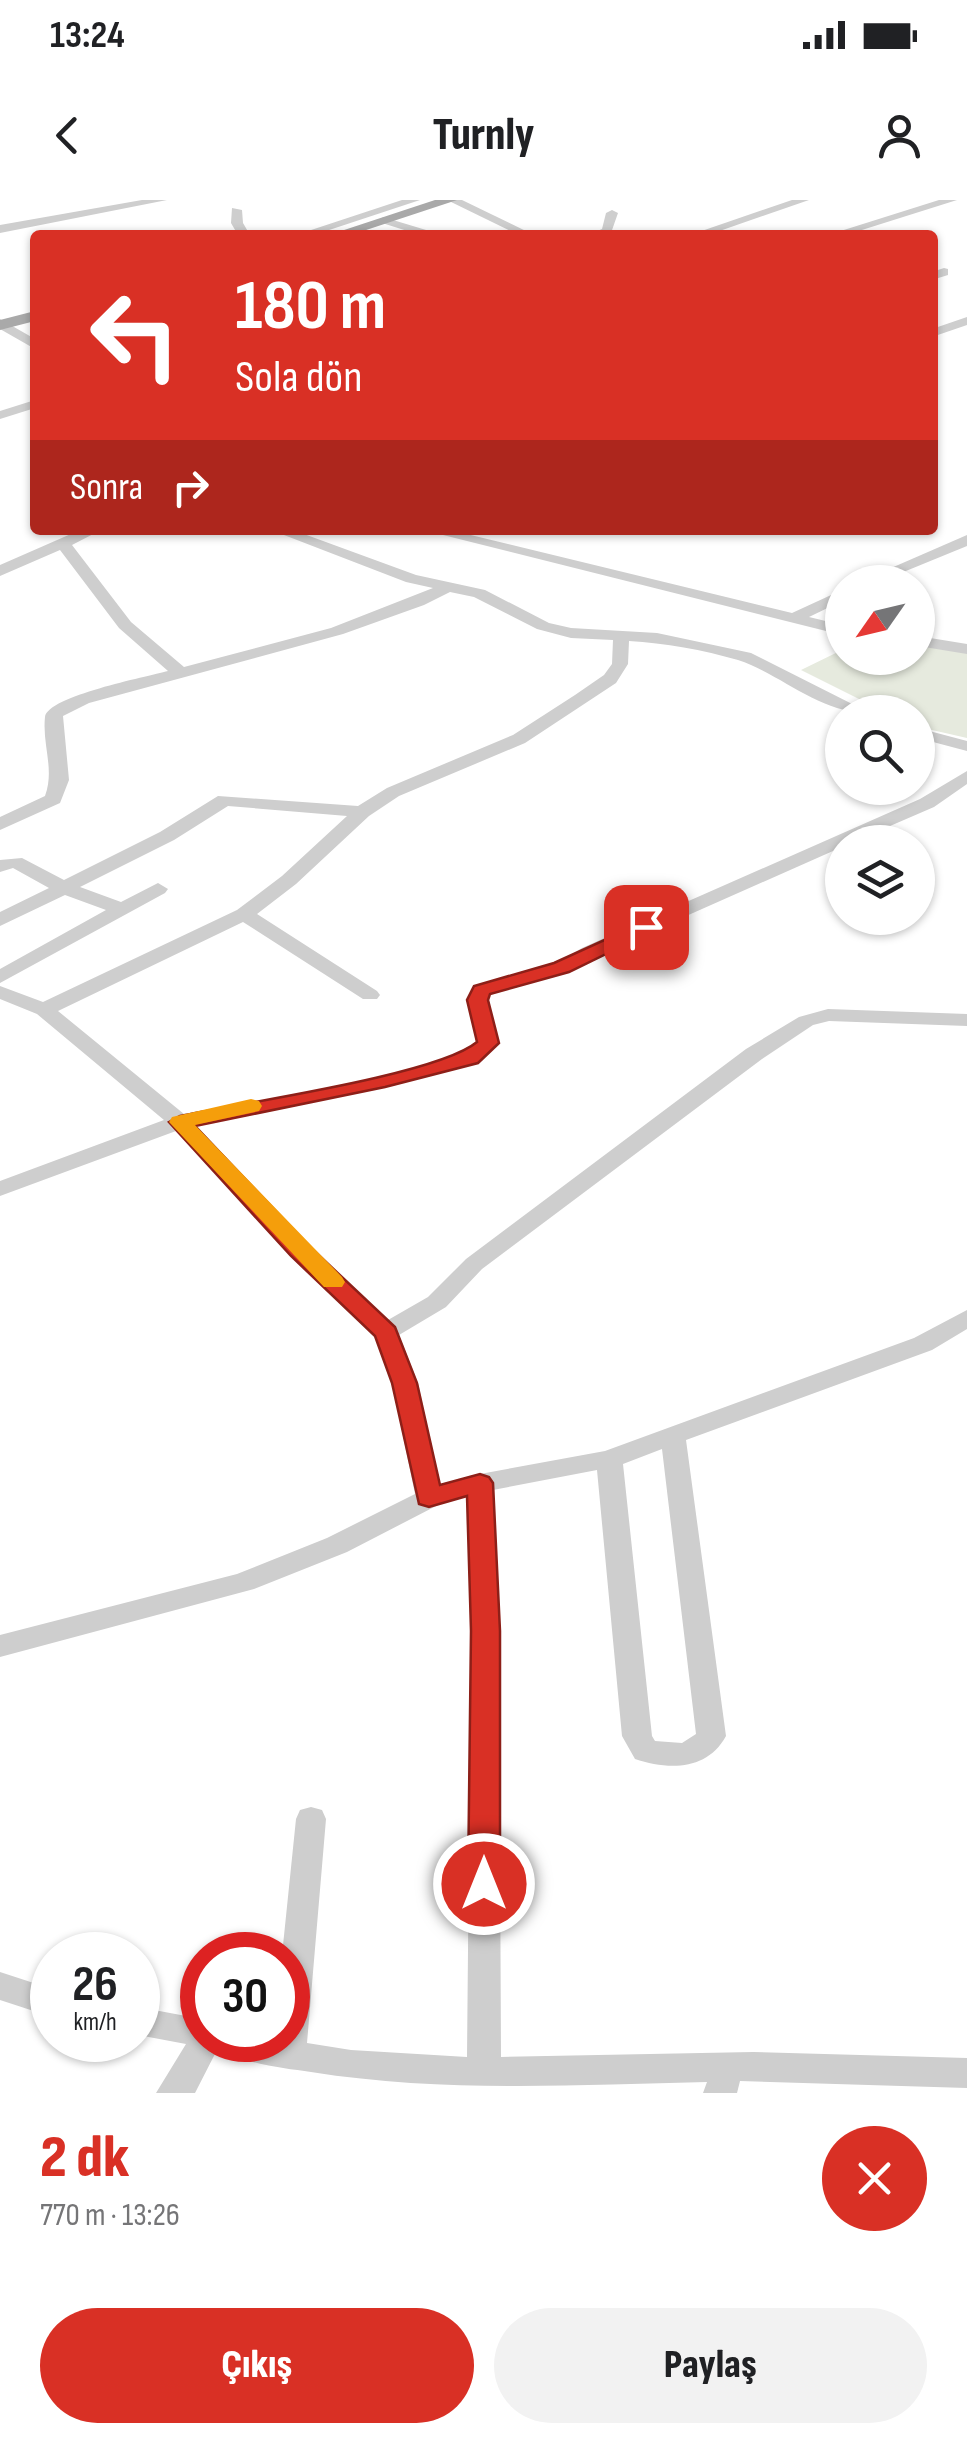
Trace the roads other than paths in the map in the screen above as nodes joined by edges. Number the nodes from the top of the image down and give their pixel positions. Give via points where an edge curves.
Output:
1 (161, 200) edge
2 (414, 200) edge
3 (426, 200) edge
4 (451, 200) edge
5 (803, 200) edge
6 (951, 200) edge
7 (236, 210) dead end
8 (612, 213) dead end
9 (383, 220) junction
10 (0, 229) edge
11 (241, 230) edge
12 (318, 230) edge
13 (328, 230) edge
14 (352, 230) edge
15 (416, 230) edge
16 (519, 230) edge
17 (607, 230) edge
18 (711, 230) edge
19 (851, 230) edge
20 (30, 318) edge
21 (967, 322) edge
22 (2, 326) edge
23 (938, 331) edge
24 (30, 342) edge
25 (30, 406) edge
26 (6, 414) edge
27 (30, 422) edge
28 (83, 535) edge
29 (293, 535) edge
30 (451, 535) edge
31 (967, 540) edge
32 (64, 545) junction
33 (907, 565) edge
34 (0, 571) edge
35 (447, 587) junction
36 (825, 602) edge
37 (792, 619) junction
38 (825, 626) edge
39 (621, 634) junction
40 (935, 643) edge
41 (967, 648) edge
42 (182, 674) junction
43 (825, 696) edge
44 (935, 737) edge
45 (967, 746) edge
46 (967, 776) edge
47 (362, 812) junction
48 (0, 824) edge
49 (0, 866) edge
50 (63, 888) junction
51 (158, 890) dead end
52 (122, 909) junction
53 (244, 914) junction
54 (0, 920) edge
55 (0, 977) edge
56 (0, 992) edge
57 (370, 995) dead end
58 (44, 1010) junction
59 (967, 1020) edge
60 (180, 1122) junction
61 (0, 1189) edge
62 (967, 1318) edge
63 (386, 1332) junction
64 (673, 1437) junction
65 (609, 1459) junction
66 (480, 1483) junction
67 (429, 1498) junction
68 (0, 1646) edge
69 (311, 1819) dead end
70 (301, 1932) edge
71 (0, 1986) edge
72 (30, 1996) edge
73 (310, 2059) edge
74 (194, 2062) edge
75 (484, 2072) junction
76 (967, 2073) edge
77 (724, 2080) edge
78 (174, 2093) edge

1 - 10 street
2 - 12 street
3 - 13 main road
4 - 9 main road
4 - 16 street
5 - 18 street
6 - 19 street
7 - 11 street
8 - 17 street
9 - 14 main road
9 - 15 street
20 - 22 main road
21 - 23 street
22 - 24 street
25 - 26 street
26 - 27 street
28 - 32 street
29 - 35 street
30 - 37 street
31 - 33 street
32 - 34 street
32 - 42 street via 125,625
35 - 39 street via 479,593 557,630
35 - 42 street via 337,631
36 - 37 street
37 - 38 street
39 - 43 street via 745,657
39 - 47 street via 620,664 582,700 519,738 434,772
40 - 41 street
42 - 48 street via 57,710 60,780 53,798
44 - 45 street
46 - 60 street via 927,803 562,968 482,990 477,1000 488,1043 470,1058
47 - 50 street via 225,800
47 - 53 street
49 - 50 street via 15,862
50 - 52 street
50 - 54 street
51 - 52 street
52 - 55 street
53 - 57 street
53 - 58 street
56 - 58 street
58 - 60 street
59 - 63 street via 828,1015 806,1021 474,1264 438,1302
60 - 61 street
60 - 63 street
62 - 64 street via 923,1344
63 - 67 street
64 - 65 street
64 - 65 street via 712,1736 677,1756 645,1751 636,1736
65 - 66 street
66 - 67 street
66 - 75 street
67 - 68 street via 244,1582
69 - 70 street
71 - 72 street
73 - 75 street
74 - 78 street
75 - 77 street
76 - 77 street

